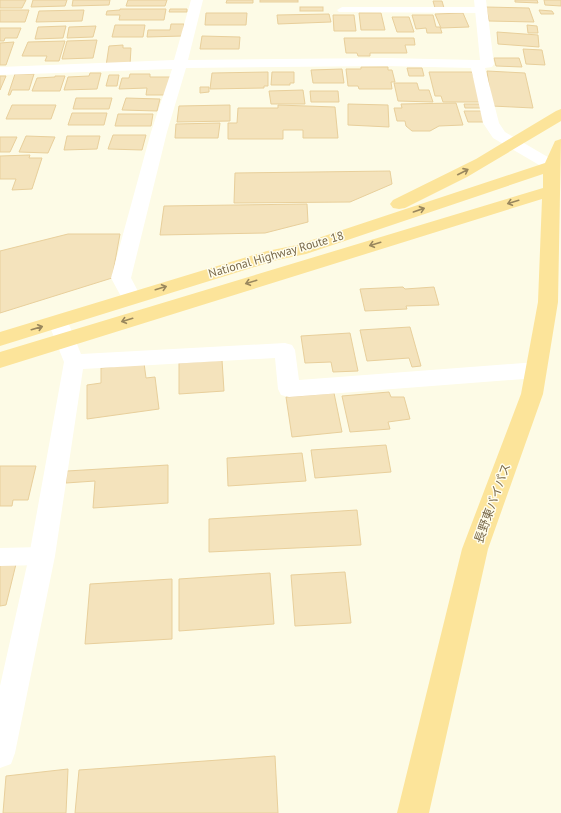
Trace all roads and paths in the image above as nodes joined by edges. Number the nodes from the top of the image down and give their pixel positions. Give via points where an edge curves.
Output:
1 (197, 0) edge
2 (481, 5) edge
3 (342, 10) dead end
4 (180, 64) junction
5 (477, 64) junction
6 (0, 71) edge
7 (561, 114) edge
8 (516, 143) junction
9 (561, 144) edge
10 (556, 164) edge
11 (556, 189) edge
12 (274, 255) junction
13 (131, 298) junction
14 (62, 330) junction
15 (0, 339) edge
16 (0, 360) edge
17 (74, 362) junction
18 (536, 370) junction
19 (42, 556) junction
20 (0, 557) edge
21 (5, 711) edge
22 (0, 753) edge
23 (413, 813) edge

1 - 4 street
2 - 3 lane
2 - 5 street via 487,64
4 - 5 street
4 - 6 street
4 - 13 street via 158,132 121,278
5 - 8 street via 491,123 499,135
7 - 8 highway
8 - 10 street
12 -> 8 highway via 292,244 416,196
9 - 10 highway, 長野東バイパス
10 - 11 highway, 長野東バイパス
12 -> 10 highway, National Highway Route 18 via 300,250
11 -> 14 highway, National Highway Route 18
11 - 18 highway, 長野東バイパス via 548,302
13 -> 12 highway, National Highway Route 18
13 - 14 highway, National Highway Route 18
15 -> 14 highway, National Highway Route 18
14 - 16 highway, National Highway Route 18
14 - 17 street
17 - 18 street via 285,350 289,389
17 - 19 street
18 - 23 highway, 長野東バイパス via 532,394 475,549
19 - 20 lane
19 - 21 street
21 - 22 street

